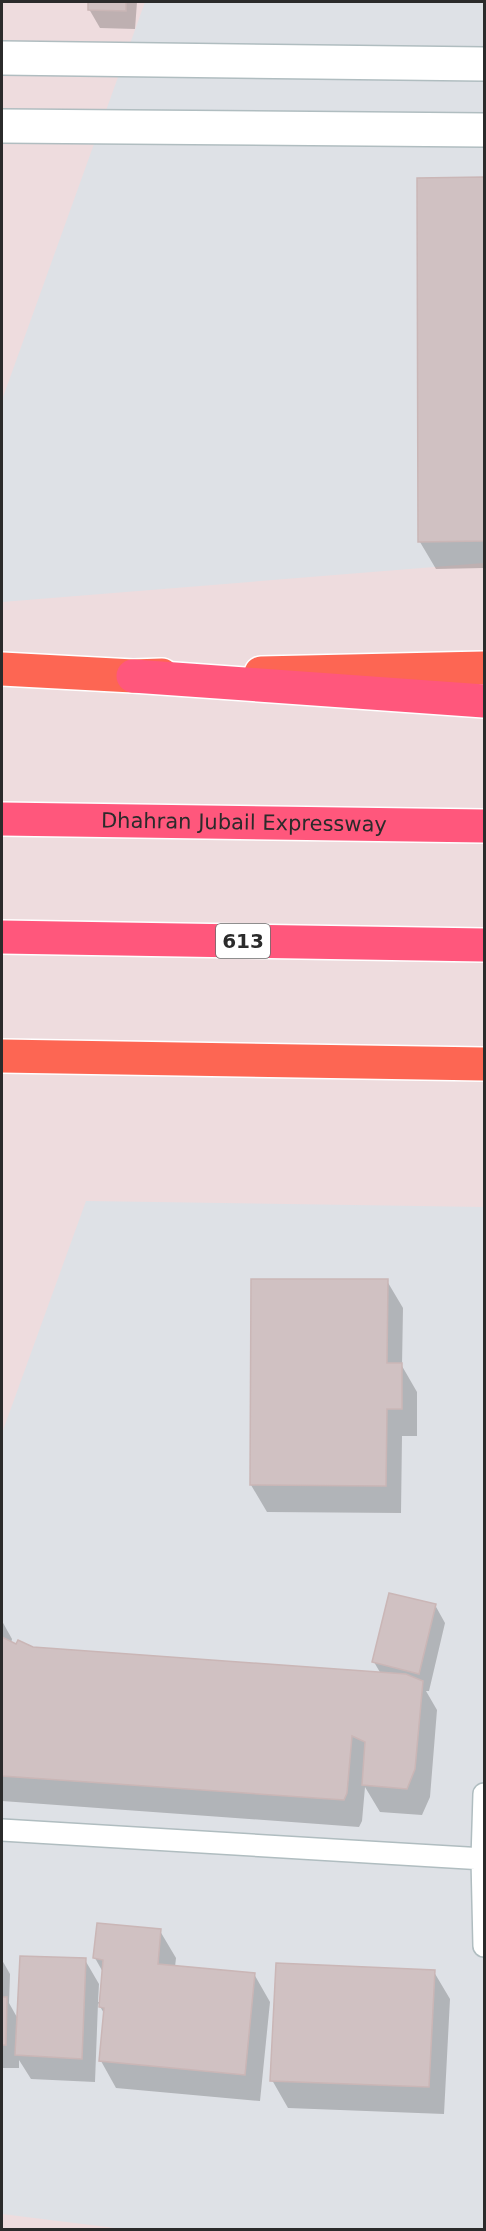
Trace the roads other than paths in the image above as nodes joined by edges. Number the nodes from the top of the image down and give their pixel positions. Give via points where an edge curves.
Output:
1 (2, 58) edge
2 (484, 64) edge
3 (2, 126) edge
4 (484, 130) edge
5 (6, 666) edge
6 (484, 668) edge
7 (133, 676) junction
8 (484, 701) edge
9 (2, 819) edge
10 (484, 826) edge
11 (2, 937) edge
12 (484, 945) edge
13 (2, 1056) edge
14 (484, 1064) edge
15 (484, 1794) edge
16 (2, 1830) edge
17 (483, 1859) edge
18 (484, 1946) edge

1 - 2 street
3 - 4 street
5 - 7 main road
6 - 7 main road
7 - 8 highway
9 - 10 highway, Dhahran Jubail Expressway
11 - 12 highway, 613
13 - 14 main road
15 - 17 lane
16 - 17 lane
17 - 18 lane

